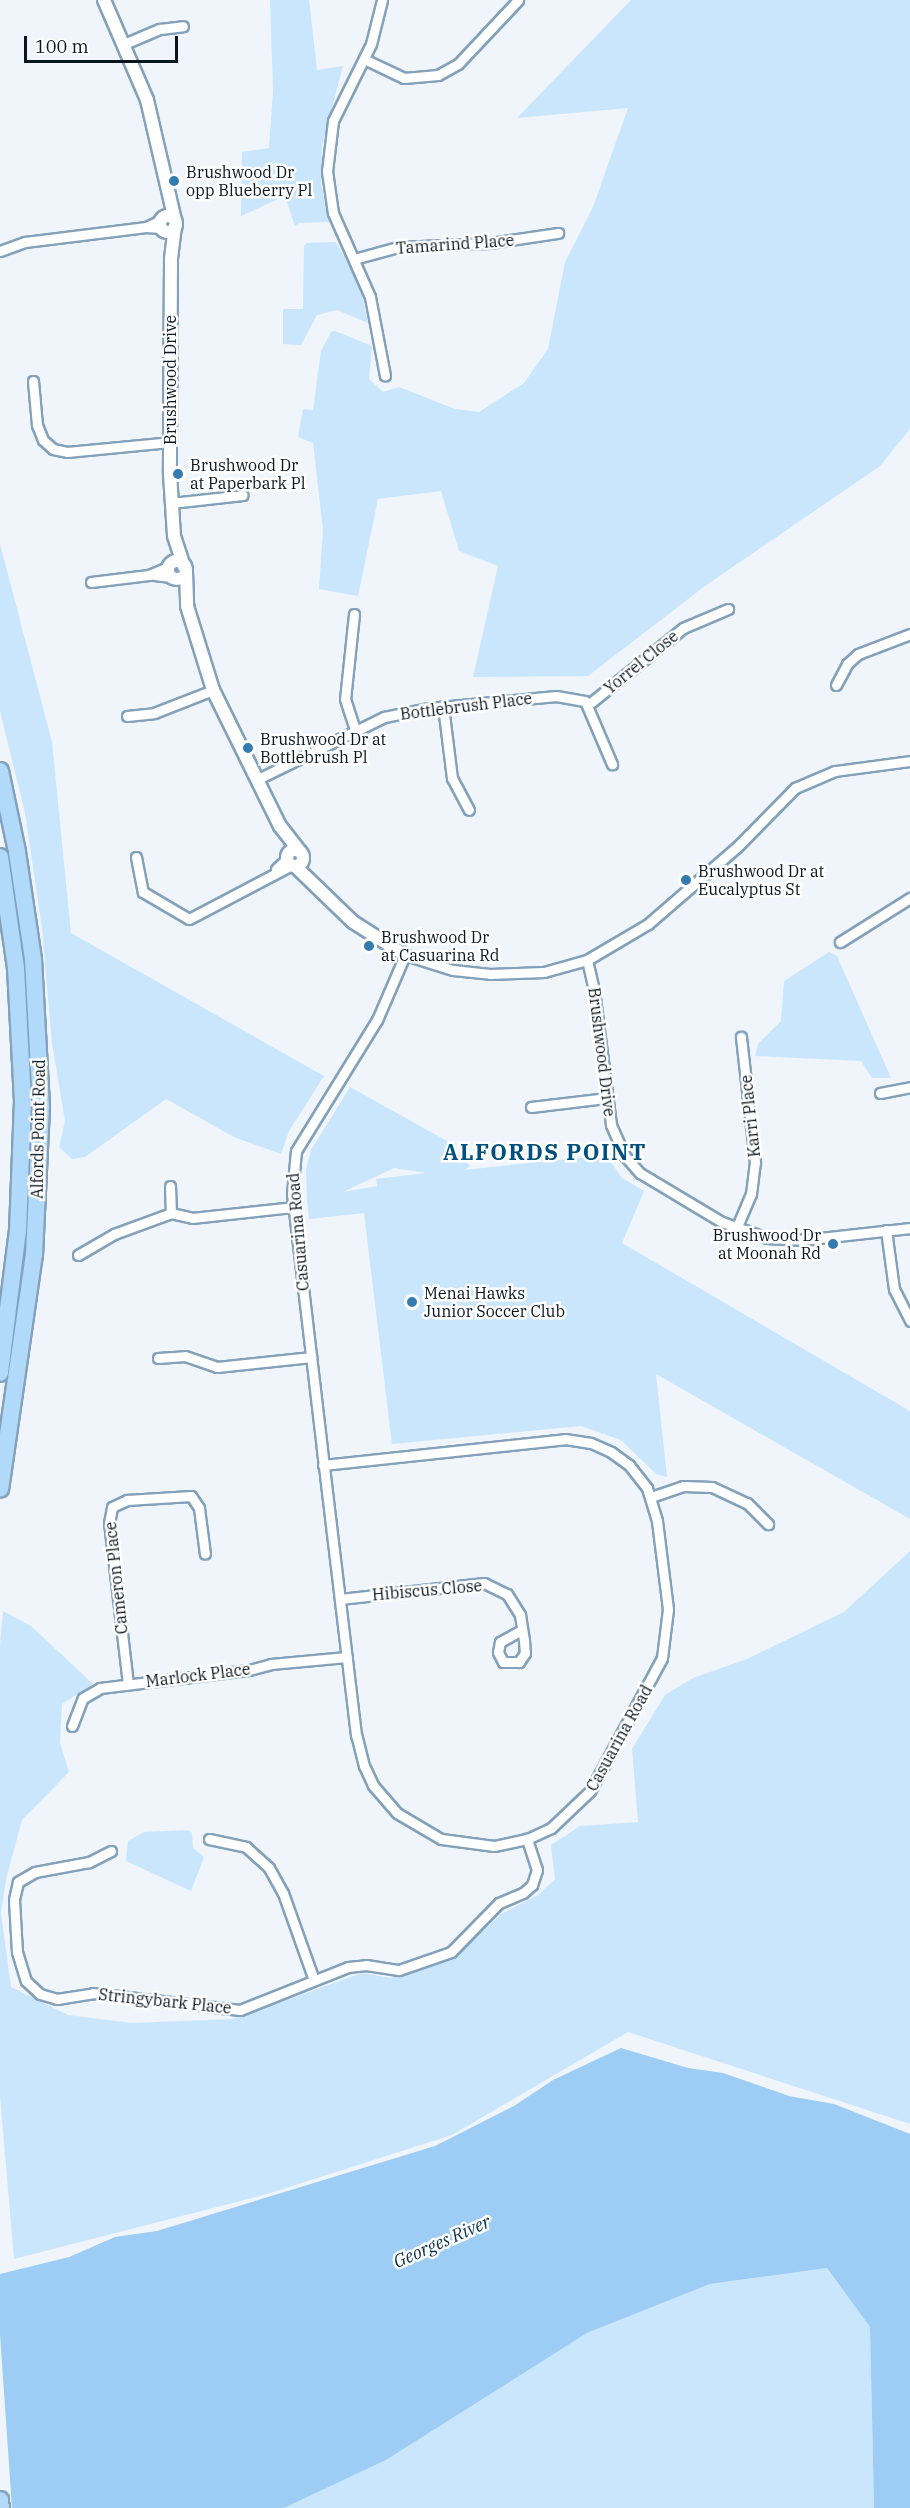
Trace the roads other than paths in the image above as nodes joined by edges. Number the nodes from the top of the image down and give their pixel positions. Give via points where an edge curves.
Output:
1 (104, 0) edge
2 (382, 0) edge
3 (518, 0) edge
4 (183, 26) dead end
5 (124, 44) junction
6 (364, 59) junction
7 (167, 224) junction
8 (558, 233) dead end
9 (0, 251) edge
10 (354, 259) junction
11 (385, 376) dead end
12 (33, 381) dead end
13 (170, 442) junction
14 (243, 495) dead end
15 (171, 503) junction
16 (174, 536) junction
17 (185, 569) junction
18 (170, 572) junction
19 (91, 582) dead end
20 (187, 606) junction
21 (728, 609) dead end
22 (354, 614) dead end
23 (910, 634) edge
24 (837, 685) dead end
25 (213, 690) junction
26 (588, 705) junction
27 (443, 706) junction
28 (127, 716) dead end
29 (355, 729) junction
30 (910, 761) edge
31 (612, 764) dead end
32 (0, 771) edge
33 (256, 780) junction
34 (469, 810) dead end
35 (0, 857) edge
36 (136, 857) dead end
37 (294, 859) junction
38 (910, 898) edge
39 (840, 942) dead end
40 (405, 955) junction
41 (587, 960) junction
42 (741, 1037) dead end
43 (910, 1087) edge
44 (880, 1093) dead end
45 (607, 1098) junction
46 (531, 1107) dead end
47 (170, 1186) dead end
48 (294, 1207) junction
49 (171, 1213) junction
50 (910, 1228) edge
51 (736, 1229) junction
52 (886, 1230) junction
53 (78, 1255) dead end
54 (910, 1321) edge
55 (311, 1357) junction
56 (158, 1358) dead end
57 (0, 1373) edge
58 (324, 1465) junction
59 (0, 1489) edge
60 (651, 1497) junction
61 (768, 1524) dead end
62 (205, 1554) dead end
63 (340, 1599) junction
64 (522, 1630) dead end
65 (346, 1657) junction
66 (128, 1684) junction
67 (72, 1725) dead end
68 (209, 1839) dead end
69 (527, 1839) junction
70 (111, 1851) dead end
71 (314, 1980) junction
72 (0, 2500) edge
73 (1, 2508) edge

1 - 5 street, Brushwood Drive
2 - 6 street
3 - 6 street via 458,64 438,75 404,78
4 - 5 street via 160,29
5 - 7 street, Brushwood Drive via 152,117 167,188
6 - 10 street via 333,121 327,171 333,213
7 - 9 street via 36,240
7 - 13 street, Brushwood Drive via 171,260
8 - 10 street, Tamarind Place via 490,243 398,247
10 - 11 street via 370,297
12 - 13 street via 37,425 43,440 53,449 67,452
13 - 15 street, Brushwood Drive
14 - 15 street
15 - 16 street, Brushwood Drive
16 - 17 street, Brushwood Drive
16 - 18 street, Brushwood Drive
17 - 18 street via 182,578
17 - 20 street, Brushwood Drive
18 - 19 street
18 - 20 street, Brushwood Drive
20 - 25 street, Brushwood Drive
21 - 26 street, Yorrel Close via 683,628
22 - 29 street via 345,699
23 - 24 street via 858,654 847,664
25 - 28 street via 154,713
25 - 33 street, Brushwood Drive
26 - 27 street, Bottlebrush Place via 578,697 563,696
26 - 31 street
27 - 29 street, Bottlebrush Place via 391,715
27 - 34 street via 452,778
29 - 33 street, Bottlebrush Place
30 - 41 street, Brushwood Drive via 835,771 795,788 737,847 648,924
32 - 59 highway, Alfords Point Road via 30,941 41,1107 33,1263
33 - 37 street, Brushwood Drive
35 - 57 highway, Alfords Point Road via 16,968 23,1101 18,1230
36 - 37 street via 143,892 189,919
37 - 40 street, Brushwood Drive via 359,927
38 - 39 street
40 - 41 street, Brushwood Drive via 481,974 528,974
40 - 48 street, Casuarina Road via 377,1020 298,1144 292,1168
41 - 45 street, Brushwood Drive
42 - 51 street, Karri Place via 755,1162 750,1194
43 - 44 street
45 - 46 street
45 - 51 street, Brushwood Drive via 615,1137 632,1165 657,1185
47 - 49 street
48 - 49 street via 192,1218
48 - 55 street, Casuarina Road
49 - 53 street via 114,1234
50 - 52 street, Brushwood Drive
51 - 52 street, Brushwood Drive via 791,1240
52 - 54 street via 894,1289
55 - 56 street via 218,1367 193,1357
55 - 58 street, Casuarina Road
58 - 60 street, Casuarina Road via 541,1440 578,1440 620,1458 636,1473
58 - 63 street, Casuarina Road
60 - 61 street via 683,1486 712,1487 747,1503
60 - 69 street, Casuarina Road via 668,1609 662,1658 590,1791 562,1821
62 - 66 street, Cameron Place via 199,1508 191,1496 127,1500 112,1507 109,1523
63 - 64 street, Hibiscus Close via 484,1583 513,1600
63 - 65 street, Casuarina Road
65 - 66 street, Marlock Place
65 - 69 street, Casuarina Road via 360,1755 373,1785 392,1809 417,1828 456,1844 494,1846
66 - 67 street, Marlock Place via 88,1693 78,1705
68 - 71 street via 239,1844 269,1868 283,1893
69 - 71 street, Stringybark Place via 537,1870 532,1885 494,1907 456,1949 399,1970 360,1965
70 - 71 street, Stringybark Place via 89,1862 35,1872 15,1887 18,1962 22,1976 34,1990 57,1999 93,1993 240,2010
72 - 73 highway

